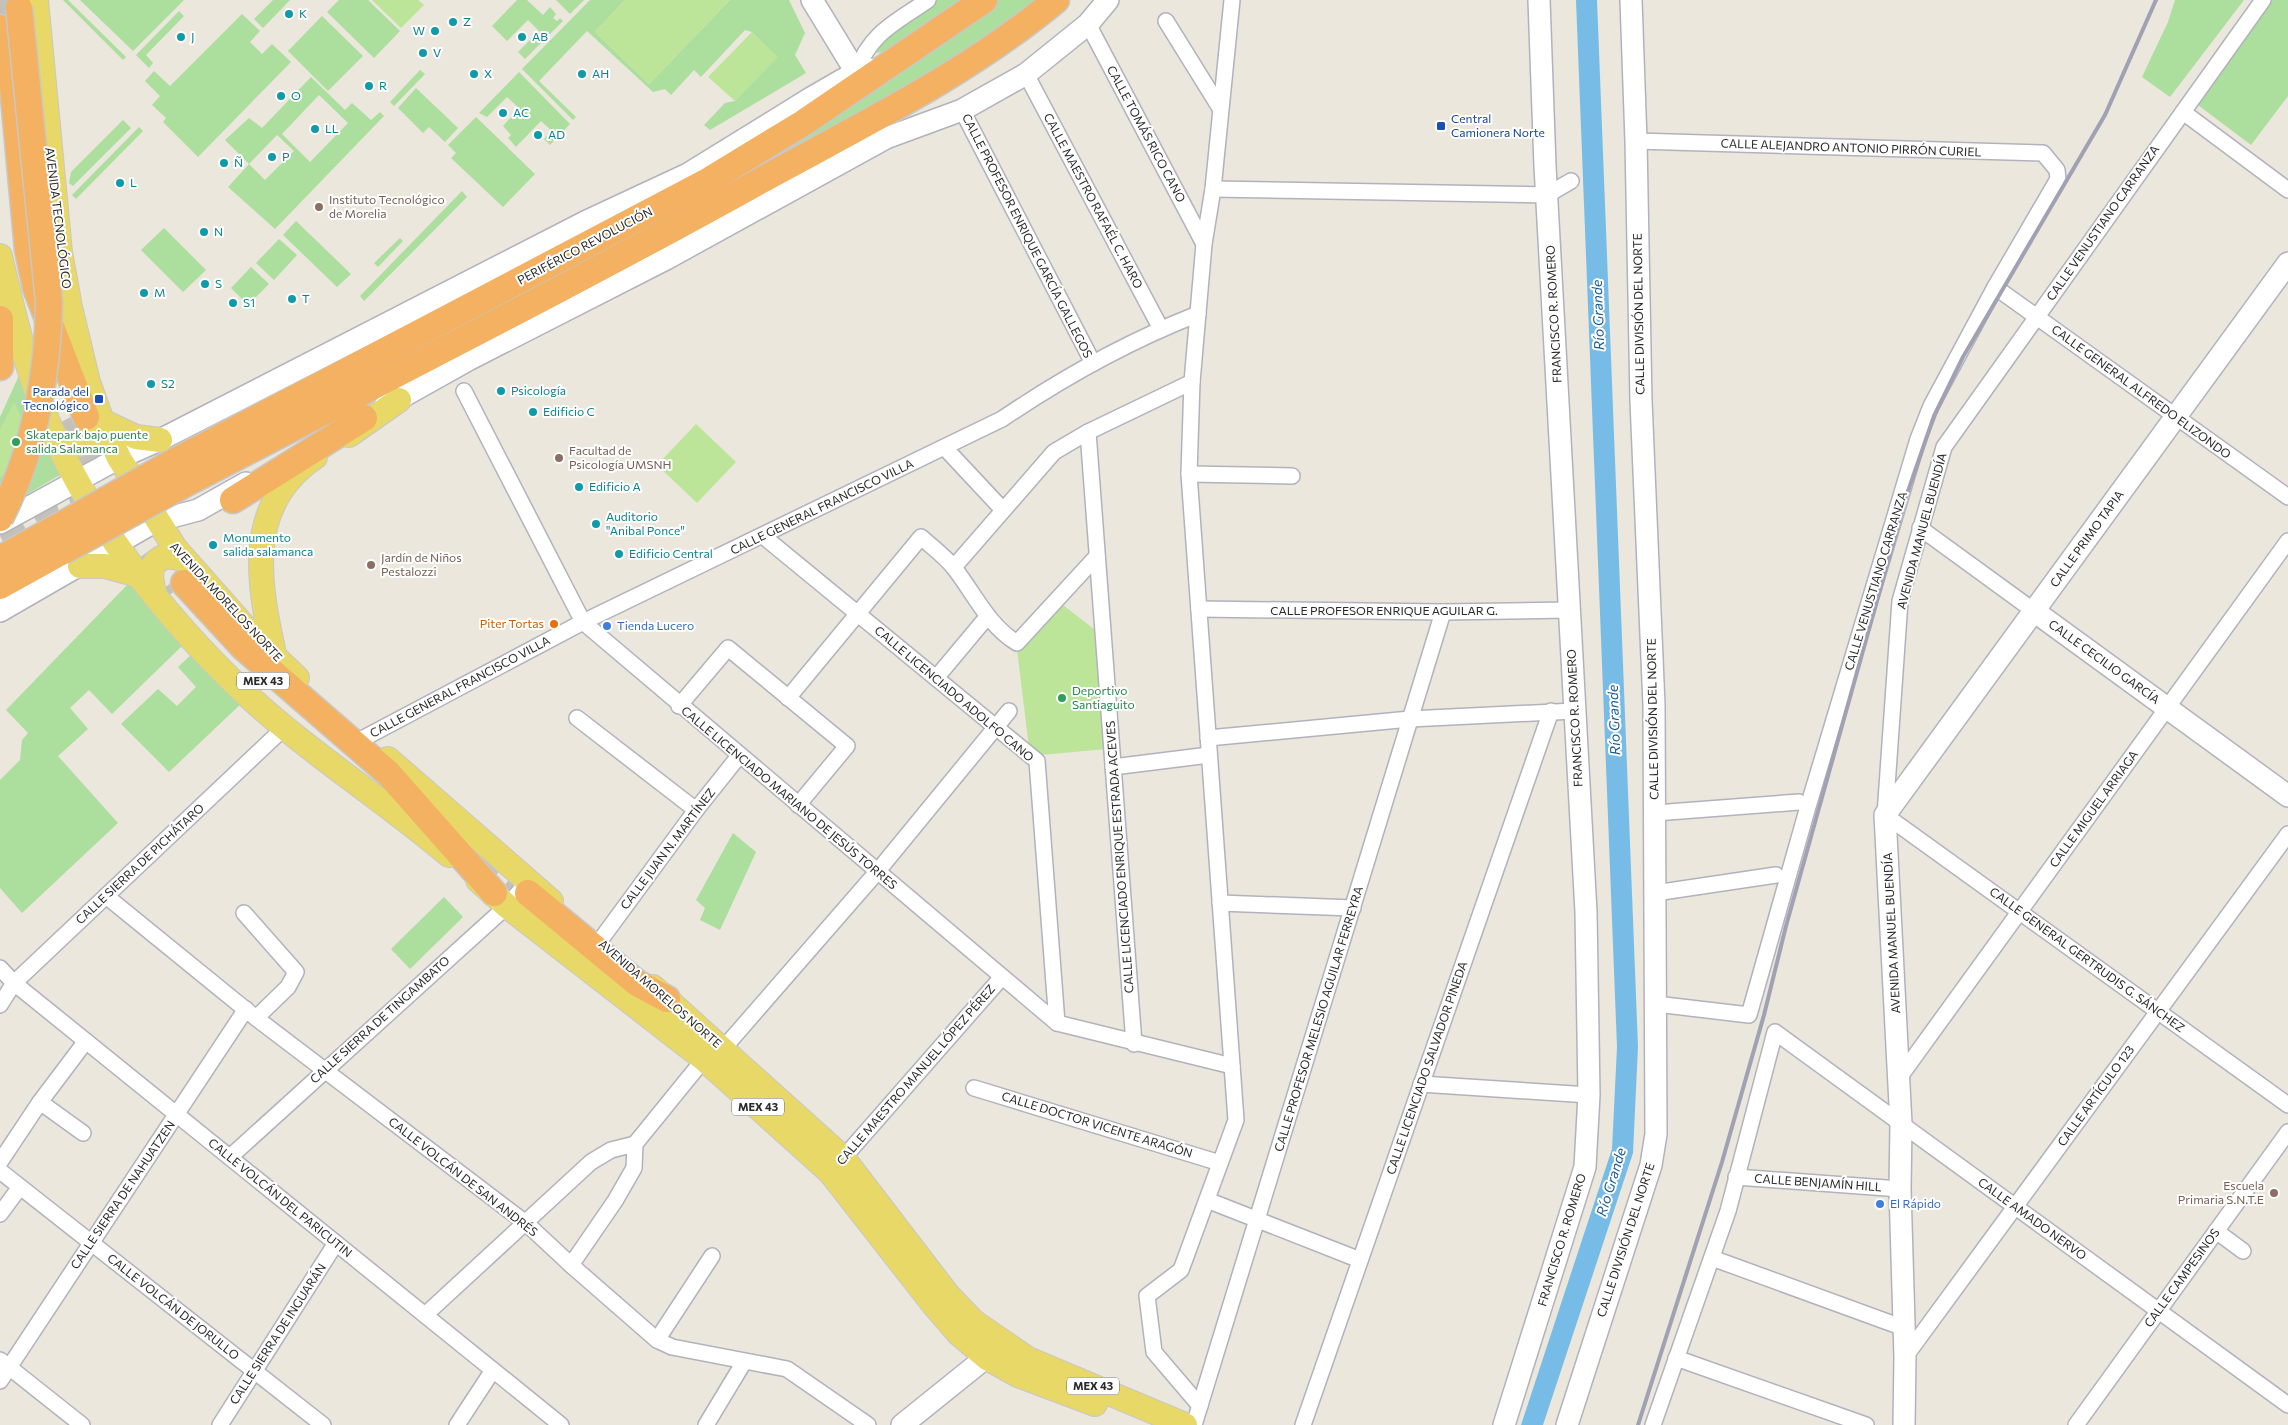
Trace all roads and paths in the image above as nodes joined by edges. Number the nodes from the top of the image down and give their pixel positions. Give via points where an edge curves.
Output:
1 (812, 0) edge
2 (928, 0) edge
3 (984, 0) edge
4 (1056, 0) edge
5 (1108, 0) edge
6 (1232, 0) edge
7 (1539, 0) edge
8 (1631, 0) edge
9 (2262, 0) edge
10 (24, 3) edge
11 (1166, 20) dead end
12 (1088, 24) junction
13 (0, 28) edge
14 (895, 60) junction
15 (856, 72) junction
16 (1026, 74) junction
17 (902, 103) junction
18 (1220, 108) junction
19 (962, 110) junction
20 (2183, 112) junction
21 (1636, 141) junction
22 (6, 152) dead end
23 (2057, 170) joint
24 (1571, 182) dead end
25 (1213, 189) junction
26 (2288, 190) edge
27 (1547, 195) junction
28 (736, 220) junction
29 (1204, 244) junction
30 (0, 256) edge
31 (2288, 263) edge
32 (1995, 287) junction
33 (1198, 314) junction
34 (2037, 317) junction
35 (0, 318) edge
36 (1160, 329) junction
37 (1092, 363) junction
38 (0, 367) edge
39 (1192, 382) junction
40 (464, 391) dead end
41 (399, 400) junction
42 (2176, 417) junction
43 (364, 418) junction
44 (78, 424) junction
45 (1088, 432) junction
46 (160, 440) junction
47 (1944, 447) joint
48 (945, 448) junction
49 (119, 458) junction
50 (1189, 474) junction
51 (175, 475) junction
52 (1292, 476) dead end
53 (77, 480) junction
54 (2288, 497) edge
55 (233, 500) dead end
56 (1003, 510) junction
57 (0, 518) edge
58 (156, 521) junction
59 (0, 523) edge
60 (1920, 528) junction
61 (763, 536) junction
62 (2288, 541) edge
63 (117, 544) junction
64 (67, 548) junction
65 (1097, 556) junction
66 (0, 559) edge
67 (954, 567) junction
68 (167, 581) junction
69 (0, 586) edge
70 (1199, 609) junction
71 (1570, 610) junction
72 (0, 611) edge
73 (2034, 611) junction
74 (1443, 612) junction
75 (858, 614) junction
76 (987, 617) junction
77 (583, 622) junction
78 (275, 658) junction
79 (936, 678) junction
80 (788, 698) junction
81 (679, 706) junction
82 (2167, 708) junction
83 (1009, 710) dead end
84 (1574, 710) junction
85 (1551, 711) junction
86 (576, 718) dead end
87 (1410, 719) junction
88 (286, 727) junction
89 (996, 728) junction
90 (1208, 738) junction
91 (361, 750) junction
92 (1209, 755) junction
93 (739, 756) junction
94 (1113, 767) junction
95 (2288, 796) edge
96 (1799, 802) dead end
97 (798, 805) junction
98 (696, 810) junction
99 (1655, 813) junction
100 (1885, 815) junction
101 (2288, 834) edge
102 (877, 872) junction
103 (1776, 875) dead end
104 (1655, 893) junction
105 (514, 894) junction
106 (106, 896) junction
107 (1220, 903) junction
108 (1353, 908) junction
109 (2020, 912) junction
110 (244, 913) dead end
111 (599, 942) junction
112 (0, 968) edge
113 (1002, 977) junction
114 (14, 983) junction
115 (667, 999) junction
116 (1656, 1004) junction
117 (0, 1005) edge
118 (2158, 1012) junction
119 (251, 1014) junction
120 (1057, 1023) junction
121 (86, 1041) junction
122 (1134, 1044) junction
123 (714, 1054) junction
124 (1232, 1066) junction
125 (324, 1070) junction
126 (1899, 1078) junction
127 (1421, 1084) junction
128 (974, 1088) dead end
129 (1589, 1095) junction
130 (40, 1102) junction
131 (2288, 1105) edge
132 (176, 1114) junction
133 (1901, 1124) junction
134 (2288, 1132) edge
135 (83, 1133) dead end
136 (635, 1144) junction
137 (230, 1157) junction
138 (0, 1162) edge
139 (1220, 1163) junction
140 (837, 1165) junction
141 (0, 1171) edge
142 (1736, 1177) junction
143 (20, 1187) junction
144 (1900, 1189) junction
145 (1207, 1200) junction
146 (2015, 1206) junction
147 (0, 1214) edge
148 (1257, 1220) junction
149 (527, 1224) junction
150 (2216, 1232) junction
151 (91, 1243) junction
152 (336, 1243) junction
153 (2243, 1251) dead end
154 (712, 1256) dead end
155 (1712, 1258) junction
156 (1360, 1260) junction
157 (570, 1266) junction
158 (2158, 1311) junction
159 (425, 1315) junction
160 (1904, 1328) junction
161 (657, 1340) junction
162 (995, 1351) junction
163 (1905, 1356) junction
164 (1676, 1358) junction
165 (744, 1362) junction
166 (5, 1364) edge
167 (493, 1370) junction
168 (255, 1371) junction
169 (0, 1381) edge
170 (2288, 1405) edge
171 (1200, 1406) junction
172 (82, 1425) edge
173 (220, 1425) edge
174 (323, 1425) edge
175 (457, 1425) edge
176 (561, 1425) edge
177 (706, 1425) edge
178 (868, 1425) edge
179 (902, 1425) edge
180 (1149, 1425) edge
181 (1185, 1425) edge
182 (1194, 1425) edge
183 (1303, 1425) edge
184 (1504, 1425) edge
185 (1567, 1425) edge
186 (1653, 1425) edge
187 (1866, 1425) edge
188 (1904, 1425) edge
189 (2076, 1425) edge

1 - 15 main road
2 - 15 street via 878,35 863,53
3 - 14 highway, PERIFÉRICO REVOLUCIÓN
4 - 17 highway, PERIFÉRICO REVOLUCIÓN via 999,44
5 - 12 main road
6 - 18 street
7 - 27 main road, FRANCISCO R. ROMERO
8 - 21 main road, CALLE DIVISIÓN DEL NORTE
9 - 20 street, CALLE VENUSTIANO CARRANZA
10 - 44 main road, AVENIDA TECNOLÓGICO via 60,252 88,382
10 - 57 highway, bridge via 49,302 49,342 38,405 19,474
11 - 18 street
12 - 16 main road
12 - 29 street, CALLE TOMÁS RICO CANO
13 - 44 highway via 11,65 28,250 36,288
14 - 15 main road
14 - 51 highway, PERIFÉRICO REVOLUCIÓN via 803,123 706,182
15 - 46 main road via 688,174 585,222
16 - 19 main road
16 - 36 street, CALLE MAESTRO RAFAÉL C. HARO
17 - 28 main road, PERIFÉRICO REVOLUCIÓN
17 - 51 highway, PERIFÉRICO REVOLUCIÓN via 675,228
18 - 25 street
19 - 28 main road via 886,138
19 - 37 street, CALLE PROFESOR ENRIQUE GARCÍA GALLEGOS
20 - 26 street
20 - 34 street, CALLE VENUSTIANO CARRANZA
21 - 23 street, CALLE ALEJANDRO ANTONIO PIRRÓN CURIEL via 2043,153
21 - 99 main road, CALLE DIVISIÓN DEL NORTE
22 - 44 highway via 25,299
23 - 32 street, CALLE VENUSTIANO CARRANZA via 2058,179
24 - 27 street
25 - 27 street
25 - 29 street
27 - 71 main road, FRANCISCO R. ROMERO
28 - 41 main road via 461,364
29 - 33 street
30 - 44 main road, AVENIDA TECNOLÓGICO via 19,338 47,419
31 - 42 main road, CALLE PRIMO TAPIA
32 - 34 street, CALLE GENERAL ALFREDO ELIZONDO
32 - 116 street, CALLE VENUSTIANO CARRANZA via 1930,406 1918,439 1749,1015
33 - 36 street, CALLE GENERAL FRANCISCO VILLA
33 - 39 street
34 - 42 street, CALLE GENERAL ALFREDO ELIZONDO
34 - 47 street, CALLE VENUSTIANO CARRANZA
35 - 38 highway
36 - 37 street, CALLE GENERAL FRANCISCO VILLA
37 - 48 street, CALLE GENERAL FRANCISCO VILLA via 1002,419
39 - 45 street
39 - 50 street
40 - 77 street, CALLE LICENCIADO MARIANO DE JESÚS TORRES
41 - 43 main road
41 - 78 main road via 310,461 286,484 273,503 264,525 260,580
42 - 54 street, CALLE GENERAL ALFREDO ELIZONDO
42 - 73 main road, CALLE PRIMO TAPIA
43 - 55 highway
43 - 58 main road via 198,510
44 - 46 main road
44 - 49 main road, AVENIDA TECNOLÓGICO
44 - 53 main road, AVENIDA TECNOLÓGICO
45 - 56 street via 1054,452
45 - 65 street, CALLE LICENCIADO ENRIQUE ESTRADA ACEVES
46 - 49 main road
47 - 60 street, AVENIDA MANUEL BUENDÍA
48 - 56 street
48 - 61 street, CALLE GENERAL FRANCISCO VILLA
49 - 53 main road
49 - 58 main road, AVENIDA MORELOS NORTE
50 - 52 street
50 - 70 street
51 - 64 highway, bridge
53 - 59 main road
53 - 63 main road, AVENIDA TECNOLÓGICO
56 - 67 street
58 - 63 main road
58 - 68 main road, AVENIDA MORELOS NORTE
60 - 73 street, CALLE CECILIO GARCÍA
60 - 100 street, AVENIDA MANUEL BUENDÍA via 1900,602
61 - 75 street, CALLE LICENCIADO ADOLFO CANO
61 - 77 street, CALLE GENERAL FRANCISCO VILLA
62 - 82 street, CALLE MIGUEL ARRIAGA
63 - 64 main road
63 - 68 main road, AVENIDA MORELOS NORTE
64 - 66 highway
64 - 68 main road via 105,566
64 - 69 highway
64 - 72 main road
65 - 76 street via 1016,643 1003,635
65 - 94 street, CALLE LICENCIADO ENRIQUE ESTRADA ACEVES
67 - 75 street via 921,537
67 - 76 street
68 - 78 main road, AVENIDA MORELOS NORTE
68 - 88 main road, AVENIDA MORELOS NORTE via 197,646
68 - 91 highway, MEX 43 via 232,655
68 - 105 highway, MEX 43 via 388,773
70 - 74 street, CALLE PROFESOR ENRIQUE AGUILAR G.
70 - 90 street
71 - 74 street, CALLE PROFESOR ENRIQUE AGUILAR G.
71 - 84 main road, FRANCISCO R. ROMERO
73 - 82 main road, CALLE CECILIO GARCÍA
73 - 100 main road, CALLE PRIMO TAPIA
74 - 87 street, CALLE PROFESOR MELESIO AGUILAR FERREYRA
75 - 79 street, CALLE LICENCIADO ADOLFO CANO
75 - 80 street
76 - 79 street
77 - 81 street, CALLE LICENCIADO MARIANO DE JESÚS TORRES
77 - 91 street, CALLE GENERAL FRANCISCO VILLA
78 - 91 main road, AVENIDA MORELOS NORTE
79 - 89 street, CALLE LICENCIADO ADOLFO CANO
80 - 81 street via 728,648
80 - 97 street via 847,746
81 - 93 street, CALLE LICENCIADO MARIANO DE JESÚS TORRES
82 - 95 main road, CALLE CECILIO GARCÍA
82 - 109 street, CALLE MIGUEL ARRIAGA
83 - 89 street
84 - 85 street
84 - 129 main road, FRANCISCO R. ROMERO via 1586,912
85 - 87 street
85 - 127 street, CALLE LICENCIADO SALVADOR PINEDA
86 - 98 street
87 - 90 street
87 - 108 street, CALLE PROFESOR MELESIO AGUILAR FERREYRA
88 - 105 main road, AVENIDA MORELOS NORTE
88 - 106 street, CALLE SIERRA DE PICHÁTARO
89 - 102 street
89 - 120 street, CALLE LICENCIADO ADOLFO CANO via 1037,762
90 - 92 street
91 - 105 main road, AVENIDA MORELOS NORTE
92 - 94 street
92 - 107 street
93 - 97 street, CALLE LICENCIADO MARIANO DE JESÚS TORRES
93 - 98 street, CALLE JUAN N. MARTÍNEZ
94 - 122 street, CALLE LICENCIADO ENRIQUE ESTRADA ACEVES
96 - 99 street
97 - 102 street, CALLE LICENCIADO MARIANO DE JESÚS TORRES
98 - 111 street, CALLE JUAN N. MARTÍNEZ
99 - 104 main road, CALLE DIVISIÓN DEL NORTE
100 - 109 street, CALLE GENERAL GERTRUDIS G. SÁNCHEZ
100 - 126 main road, AVENIDA MANUEL BUENDÍA
101 - 118 street, CALLE ARTÍCULO 123
102 - 113 street, CALLE LICENCIADO MARIANO DE JESÚS TORRES
102 - 123 street
103 - 104 street
104 - 116 main road, CALLE DIVISIÓN DEL NORTE
105 - 111 main road, AVENIDA MORELOS NORTE
105 - 115 highway, MEX 43 via 637,983
105 - 123 main road, AVENIDA MORELOS NORTE / MEX 43
105 - 125 street, CALLE SIERRA DE TINGAMBATO
106 - 114 street, CALLE SIERRA DE PICHÁTARO
106 - 119 street, CALLE VOLCÁN DE SAN ANDRÉS
107 - 108 street
107 - 124 street
108 - 148 street, CALLE PROFESOR MELESIO AGUILAR FERREYRA
109 - 118 street, CALLE GENERAL GERTRUDIS G. SÁNCHEZ
109 - 126 street, CALLE MIGUEL ARRIAGA
110 - 119 street, CALLE SIERRA DE NAHUATZEN via 296,972 288,987
111 - 115 main road, AVENIDA MORELOS NORTE
112 - 114 street, CALLE VOLCÁN DEL PARICUTIN
113 - 120 street, CALLE LICENCIADO MARIANO DE JESÚS TORRES
113 - 140 street, CALLE MAESTRO MANUEL LÓPEZ PÉREZ
114 - 117 street, CALLE SIERRA DE PICHÁTARO
114 - 121 street, CALLE VOLCÁN DEL PARICUTIN
115 - 123 main road, AVENIDA MORELOS NORTE / MEX 43
116 - 185 main road, CALLE DIVISIÓN DEL NORTE via 1656,1134 1651,1164
118 - 131 street, CALLE GENERAL GERTRUDIS G. SÁNCHEZ
118 - 146 street, CALLE ARTÍCULO 123
119 - 125 street, CALLE VOLCÁN DE SAN ANDRÉS
119 - 132 street, CALLE SIERRA DE NAHUATZEN
120 - 122 street, CALLE LICENCIADO MARIANO DE JESÚS TORRES
121 - 130 street
121 - 132 street, CALLE VOLCÁN DEL PARICUTIN
122 - 124 street, CALLE LICENCIADO MARIANO DE JESÚS TORRES
123 - 136 street
123 - 140 main road, AVENIDA MORELOS NORTE / MEX 43
124 - 139 street via 1236,1120
125 - 137 street, CALLE SIERRA DE TINGAMBATO
125 - 149 street, CALLE VOLCÁN DE SAN ANDRÉS
126 - 133 main road, AVENIDA MANUEL BUENDÍA
127 - 129 street
127 - 156 street, CALLE LICENCIADO SALVADOR PINEDA
128 - 139 street, CALLE DOCTOR VICENTE ARAGÓN
129 - 184 main road, FRANCISCO R. ROMERO via 1585,1167
130 - 135 street
130 - 138 street
132 - 137 street, CALLE VOLCÁN DEL PARICUTIN
132 - 151 street, CALLE SIERRA DE NAHUATZEN
133 - 142 street, CALLE AMADO NERVO via 1775,1032
133 - 144 main road, AVENIDA MANUEL BUENDÍA
133 - 146 street, CALLE AMADO NERVO
134 - 150 street, CALLE CAMPESINOS
136 - 149 street via 611,1150 592,1162
136 - 157 street via 634,1168
137 - 152 street, CALLE VOLCÁN DEL PARICUTIN
139 - 145 street
140 - 162 main road, AVENIDA MORELOS NORTE / MEX 43 via 934,1305 959,1334
141 - 143 street, CALLE VOLCÁN DE JORULLO
142 - 144 street, CALLE BENJAMÍN HILL
142 - 155 street
143 - 147 street
143 - 151 street, CALLE VOLCÁN DE JORULLO
144 - 160 main road, AVENIDA MANUEL BUENDÍA
145 - 148 street
145 - 171 street via 1181,1270 1148,1296 1154,1352
146 - 158 street, CALLE AMADO NERVO
146 - 163 street, CALLE ARTÍCULO 123
148 - 156 street
148 - 171 street, CALLE PROFESOR MELESIO AGUILAR FERREYRA
149 - 157 street, CALLE VOLCÁN DE SAN ANDRÉS
149 - 159 street
150 - 153 street
150 - 158 street, CALLE CAMPESINOS
151 - 166 street, CALLE SIERRA DE NAHUATZEN
151 - 168 street, CALLE VOLCÁN DE JORULLO
152 - 159 street, CALLE VOLCÁN DEL PARICUTIN
152 - 168 street, CALLE SIERRA DE INGUARÁN
154 - 161 street
155 - 160 street
155 - 164 street
156 - 183 street, CALLE LICENCIADO SALVADOR PINEDA
157 - 161 street, CALLE VOLCÁN DE SAN ANDRÉS
158 - 170 street, CALLE AMADO NERVO
158 - 189 street, CALLE CAMPESINOS
159 - 167 street, CALLE VOLCÁN DEL PARICUTIN
160 - 163 main road, AVENIDA MANUEL BUENDÍA
161 - 165 street, CALLE VOLCÁN DE SAN ANDRÉS via 672,1347
162 - 179 main road
162 - 180 main road, AVENIDA MORELOS NORTE / MEX 43 via 1018,1375
162 - 181 main road, AVENIDA MORELOS NORTE / MEX 43 via 1028,1359
163 - 188 main road, AVENIDA MANUEL BUENDÍA
164 - 186 street
164 - 187 street
165 - 177 street
165 - 178 street, CALLE VOLCÁN DE SAN ANDRÉS via 787,1369
166 - 169 street, CALLE SIERRA DE NAHUATZEN
166 - 172 street
167 - 175 street
167 - 176 street, CALLE VOLCÁN DEL PARICUTIN
168 - 173 street, CALLE SIERRA DE INGUARÁN
168 - 174 street, CALLE VOLCÁN DE JORULLO
171 - 182 street, CALLE PROFESOR MELESIO AGUILAR FERREYRA

